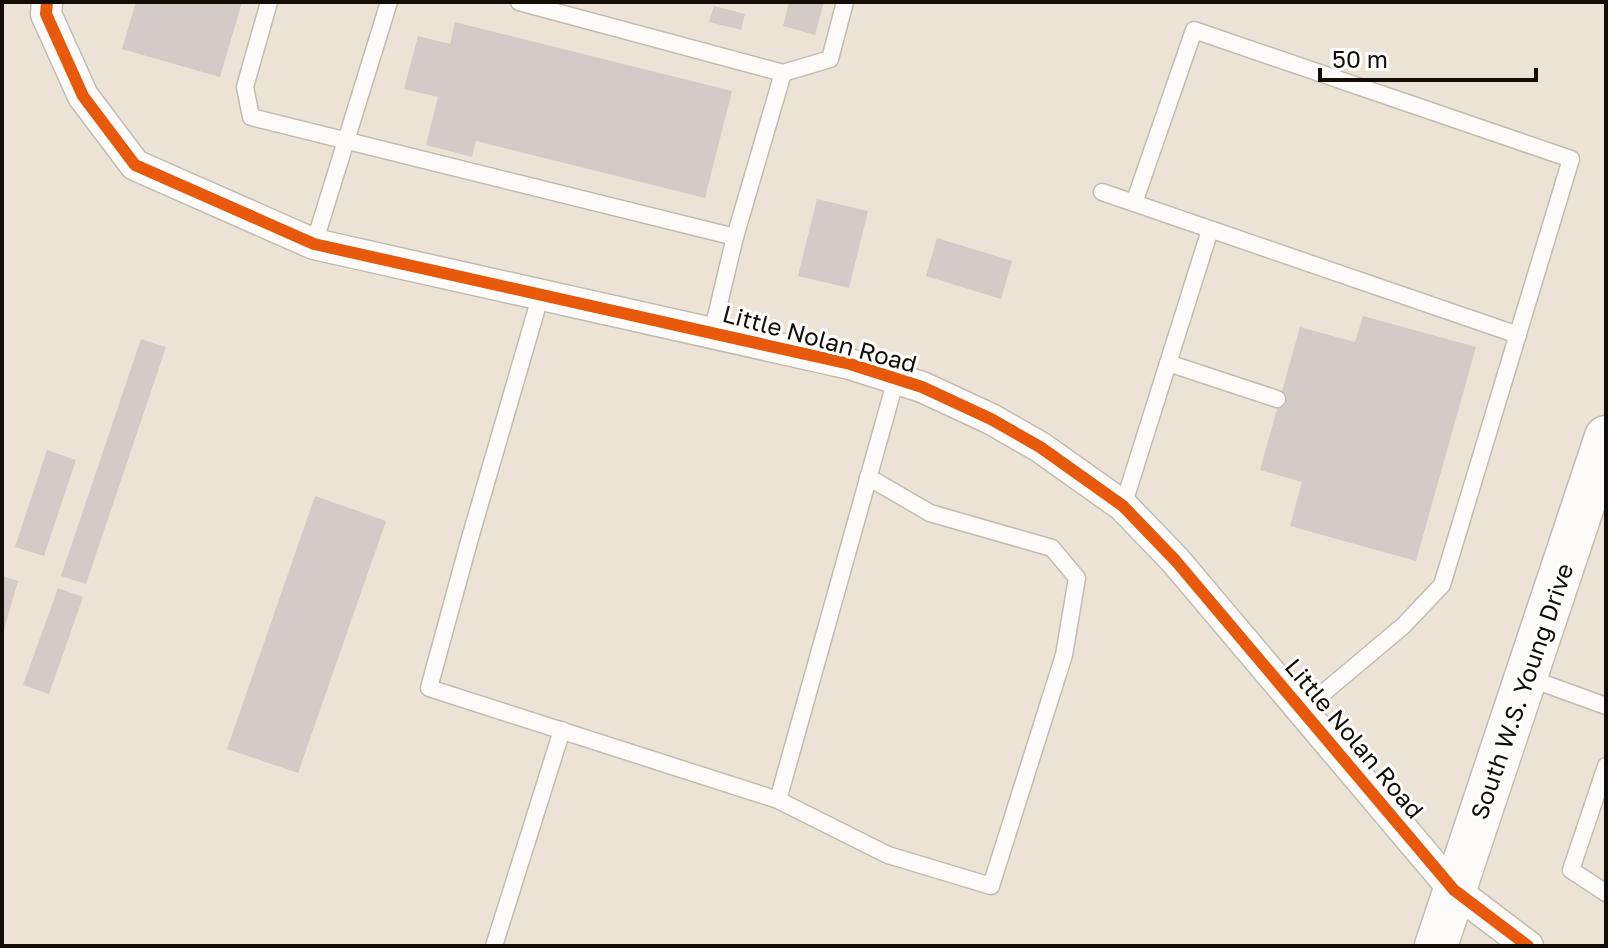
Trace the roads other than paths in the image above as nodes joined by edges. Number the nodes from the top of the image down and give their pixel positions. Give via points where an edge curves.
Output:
1 (47, 2) edge
2 (269, 2) edge
3 (389, 2) edge
4 (519, 2) edge
5 (845, 2) edge
6 (783, 73) junction
7 (347, 140) junction
8 (1102, 192) dead end
9 (1134, 203) junction
10 (1210, 230) junction
11 (735, 237) junction
12 (314, 244) junction
13 (541, 294) junction
14 (712, 333) junction
15 (1518, 335) junction
16 (1168, 363) junction
17 (896, 379) junction
18 (1277, 399) dead end
19 (1603, 454) edge
20 (868, 477) junction
21 (1123, 506) junction
22 (1526, 677) junction
23 (1606, 706) edge
24 (1303, 710) junction
25 (562, 730) junction
26 (1606, 766) edge
27 (778, 800) junction
28 (1454, 890) junction
29 (1606, 893) edge
30 (494, 946) edge
31 (1436, 946) edge
32 (1528, 946) edge

1 - 12 street, Little Nolan Road via 46,14 83,96 135,165
2 - 7 lane via 245,87 251,117
3 - 7 lane
4 - 6 lane
5 - 6 lane via 830,59
6 - 11 lane
7 - 11 lane
7 - 12 lane
8 - 9 lane
9 - 10 lane
9 - 15 lane via 1194,30 1571,159
10 - 15 lane
10 - 16 lane
11 - 14 lane
12 - 13 street, Little Nolan Road
13 - 14 street, Little Nolan Road
13 - 25 lane via 429,688
14 - 17 street, Little Nolan Road
15 - 24 lane via 1442,585 1403,626
16 - 18 lane
16 - 21 lane
17 - 20 lane
17 - 21 street, Little Nolan Road via 991,419
19 - 22 main road, South W.S. Young Drive
20 - 27 lane
20 - 27 lane via 930,513 1052,548 1077,578 1064,655 991,886 888,855
21 - 24 street, Little Nolan Road
22 - 23 lane
22 - 28 main road, South W.S. Young Drive
24 - 28 street, Little Nolan Road
25 - 27 lane
25 - 30 lane
26 - 29 lane via 1571,870
28 - 31 main road, South W.S. Young Drive
28 - 32 street, Little Nolan Road

